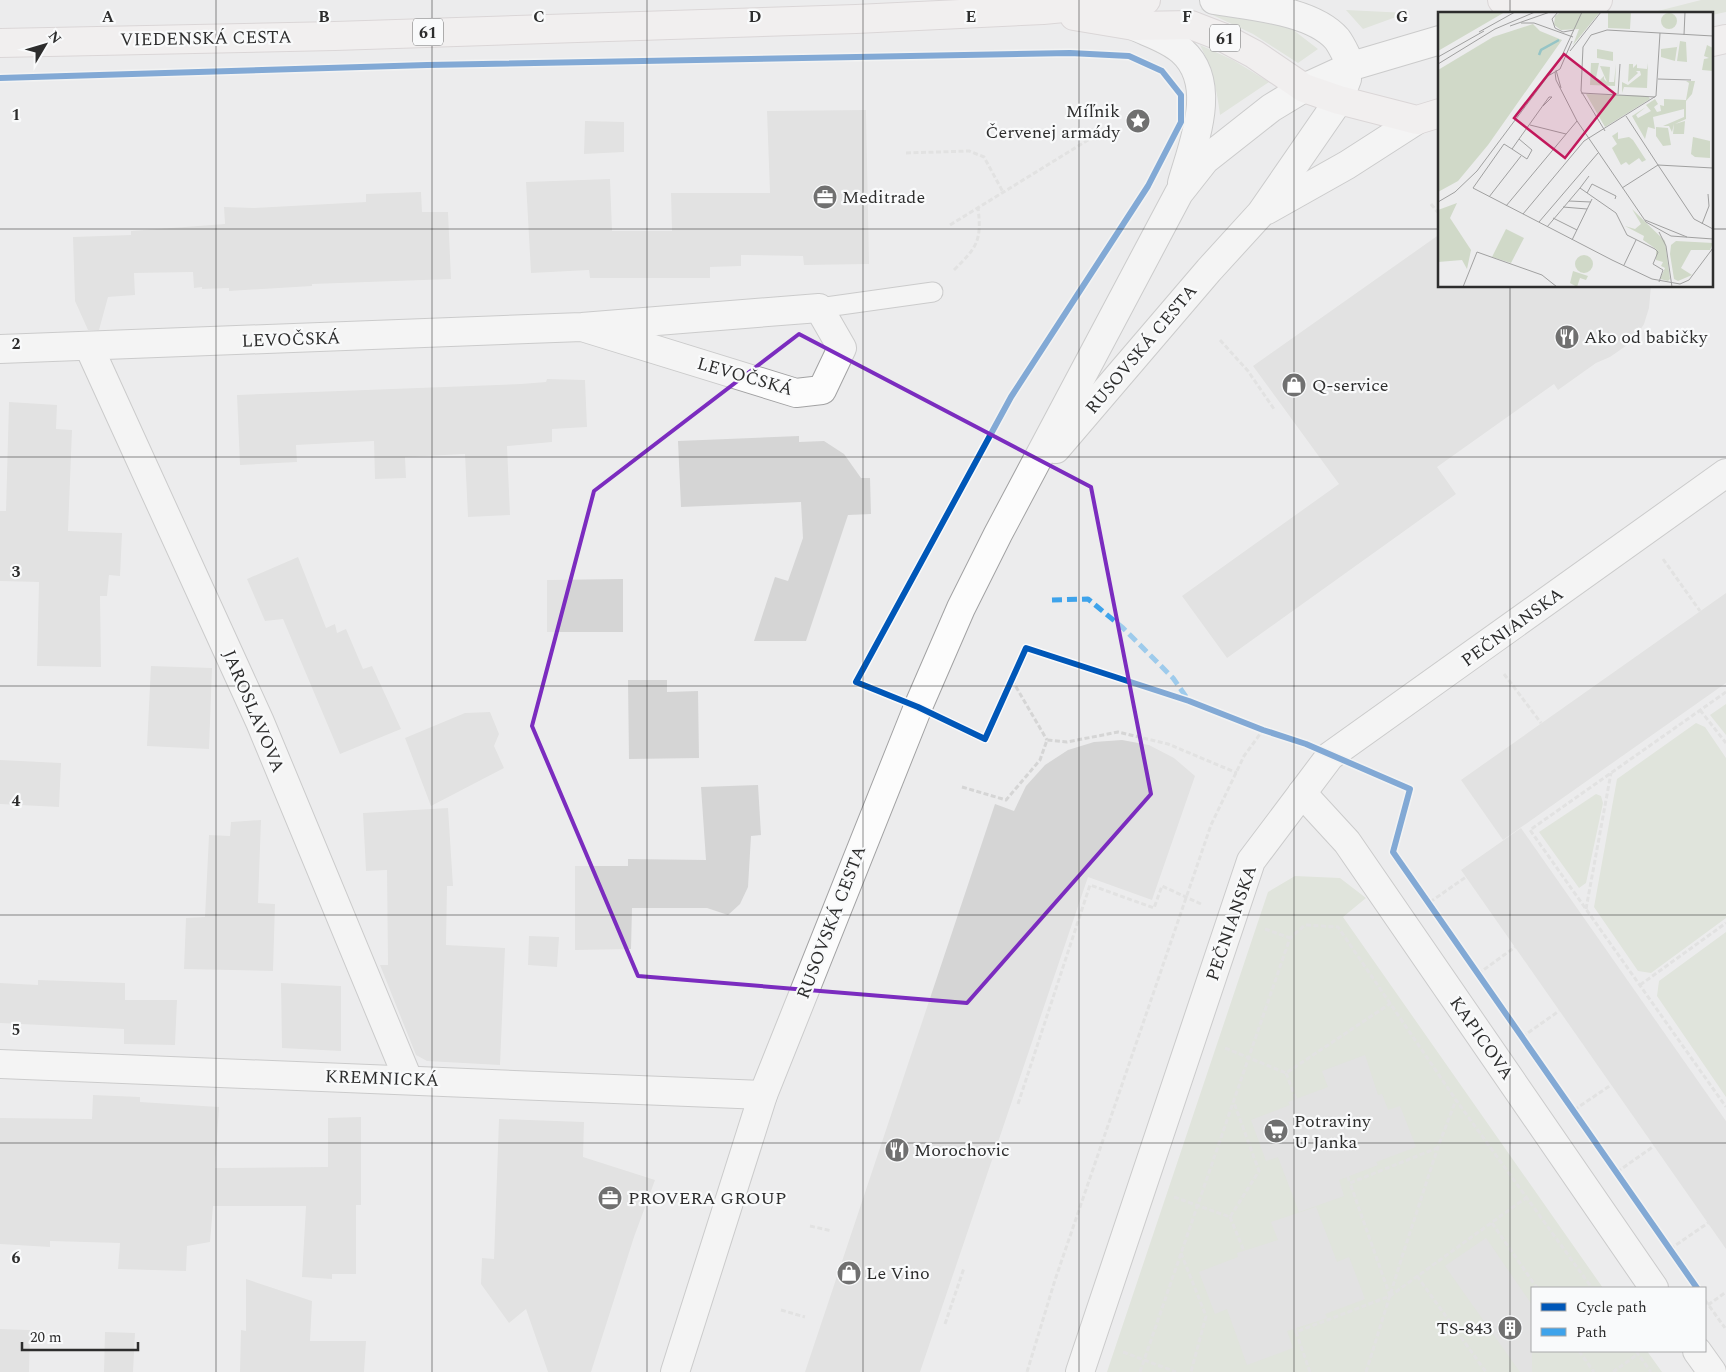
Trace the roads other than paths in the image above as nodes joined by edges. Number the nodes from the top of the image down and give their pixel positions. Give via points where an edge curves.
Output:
1 (1146, 0) edge
2 (1214, 0) edge
3 (1502, 0) edge
4 (1598, 0) edge
5 (1042, 10) junction
6 (1552, 11) edge
7 (1134, 26) junction
8 (1438, 41) edge
9 (0, 43) edge
10 (1352, 66) junction
11 (1304, 88) junction
12 (1339, 100) junction
13 (1428, 116) edge
14 (1179, 193) junction
15 (1261, 214) junction
16 (933, 292) dead end
17 (818, 308) junction
18 (582, 327) junction
19 (89, 347) junction
20 (0, 348) edge
21 (1726, 473) edge
22 (1024, 487) junction
23 (1302, 794) junction
24 (0, 1064) edge
25 (408, 1079) junction
26 (763, 1095) junction
27 (1653, 1287) edge
28 (687, 1333) junction
29 (1698, 1352) edge
30 (675, 1372) edge
31 (686, 1372) edge
32 (1080, 1372) edge
33 (1712, 1372) edge

1 - 5 main road, VIEDENSKÁ CESTA / 61
2 - 10 street via 1288,13 1315,23 1336,39
3 - 6 main road
4 - 6 main road
5 - 7 main road, VIEDENSKÁ CESTA / 61
5 - 9 main road, VIEDENSKÁ CESTA / 61 via 345,35
7 - 11 main road, VIEDENSKÁ CESTA / 61 via 1191,25 1207,30 1254,54
7 - 14 street, RUSOVSKÁ CESTA via 1184,52 1198,81 1201,105 1198,126
8 - 10 street, RUSOVSKÁ CESTA
10 - 11 street, RUSOVSKÁ CESTA
10 - 12 street, RUSOVSKÁ CESTA
11 - 12 main road, VIEDENSKÁ CESTA / 61
11 - 14 street, RUSOVSKÁ CESTA via 1264,113 1205,160
12 - 13 main road, VIEDENSKÁ CESTA / 61
12 - 15 street, RUSOVSKÁ CESTA
13 - 15 street, RUSOVSKÁ CESTA
14 - 22 street, RUSOVSKÁ CESTA
15 - 22 street, RUSOVSKÁ CESTA via 1209,270
16 - 17 lane
17 - 18 street, LEVOČSKÁ
17 - 18 street, LEVOČSKÁ via 842,348 822,390 796,393
18 - 19 street, LEVOČSKÁ
19 - 20 street, LEVOČSKÁ
19 - 25 street, JAROSLAVOVA via 260,722
21 - 23 street, PEČNIANSKA via 1330,756
22 - 26 street, RUSOVSKÁ CESTA via 961,608 918,707
23 - 27 street, KAPICOVA via 1347,842
23 - 32 street, PEČNIANSKA via 1251,861
24 - 25 street, KREMNICKÁ
25 - 26 street, KREMNICKÁ
26 - 28 street, RUSOVSKÁ CESTA
28 - 30 street, RUSOVSKÁ CESTA
28 - 31 street
29 - 33 street

